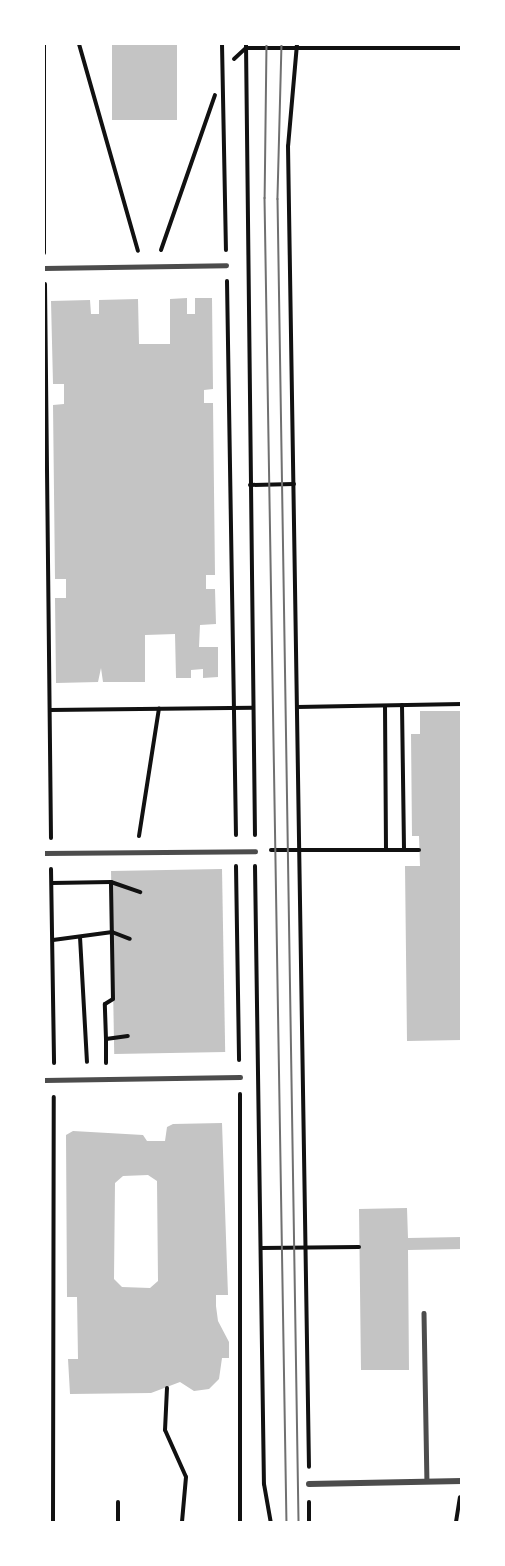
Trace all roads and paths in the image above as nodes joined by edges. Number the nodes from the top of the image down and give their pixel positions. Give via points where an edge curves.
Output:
1 (44, 44) edge
2 (79, 44) edge
3 (222, 44) edge
4 (297, 44) edge
5 (246, 46) edge
6 (462, 48) edge
7 (297, 51) junction
8 (234, 59) dead end
9 (215, 95) dead end
10 (226, 265) junction
11 (142, 267) junction
12 (156, 267) junction
13 (44, 268) edge
14 (294, 484) junction
15 (250, 485) junction
16 (462, 704) edge
17 (402, 705) junction
18 (385, 706) junction
19 (297, 707) junction
20 (234, 708) junction
21 (253, 708) junction
22 (159, 709) junction
23 (50, 710) junction
24 (255, 850) junction
25 (300, 850) junction
26 (386, 850) junction
27 (404, 850) junction
28 (419, 850) dead end
29 (236, 851) junction
30 (137, 852) junction
31 (44, 853) edge
32 (51, 853) junction
33 (111, 882) junction
34 (52, 883) junction
35 (140, 892) dead end
36 (112, 932) junction
37 (80, 937) junction
38 (130, 939) dead end
39 (53, 940) junction
40 (128, 1036) dead end
41 (106, 1039) junction
42 (106, 1060) dead end
43 (240, 1077) junction
44 (88, 1079) junction
45 (44, 1080) edge
46 (54, 1080) junction
47 (306, 1247) junction
48 (359, 1247) dead end
49 (261, 1248) junction
50 (424, 1313) dead end
51 (167, 1388) dead end
52 (427, 1481) junction
53 (460, 1481) edge
54 (309, 1484) joint
55 (118, 1502) dead end
56 (53, 1522) edge
57 (118, 1522) edge
58 (182, 1522) edge
59 (240, 1522) edge
60 (271, 1522) edge
61 (456, 1522) edge

1 - 13 path
2 - 11 path
3 - 10 path
4 - 7 path
5 - 7 path
5 - 8 path
5 - 15 path
6 - 7 path
7 - 14 path via 288,146
9 - 12 path
10 - 12 lane
10 - 20 path
11 - 12 lane
11 - 13 lane
13 - 23 path
14 - 15 path
14 - 19 path
15 - 21 path
16 - 17 path
17 - 18 path
17 - 27 path
18 - 19 path
18 - 26 path
19 - 25 path
20 - 21 path
20 - 22 path
20 - 29 path
21 - 24 path
22 - 23 path
22 - 30 path
23 - 32 path
24 - 25 path
24 - 29 lane
24 - 49 path
25 - 26 path
25 - 47 path
26 - 27 path
27 - 28 path
29 - 30 lane
29 - 43 path
30 - 32 lane
31 - 32 lane
32 - 34 path
33 - 34 path
33 - 35 path
33 - 36 path
34 - 39 path
36 - 37 path
36 - 38 path
36 - 41 path via 113,999 105,1004
37 - 39 path
37 - 44 path
39 - 46 path
40 - 41 path
41 - 42 path
43 - 44 lane
43 - 59 path
44 - 46 lane
45 - 46 lane
46 - 56 path
47 - 48 path
47 - 49 path
47 - 54 path
49 - 60 path via 264,1484
50 - 52 lane
51 - 58 path via 165,1430 186,1477
52 - 53 street
52 - 54 street
53 - 61 path
55 - 57 path

